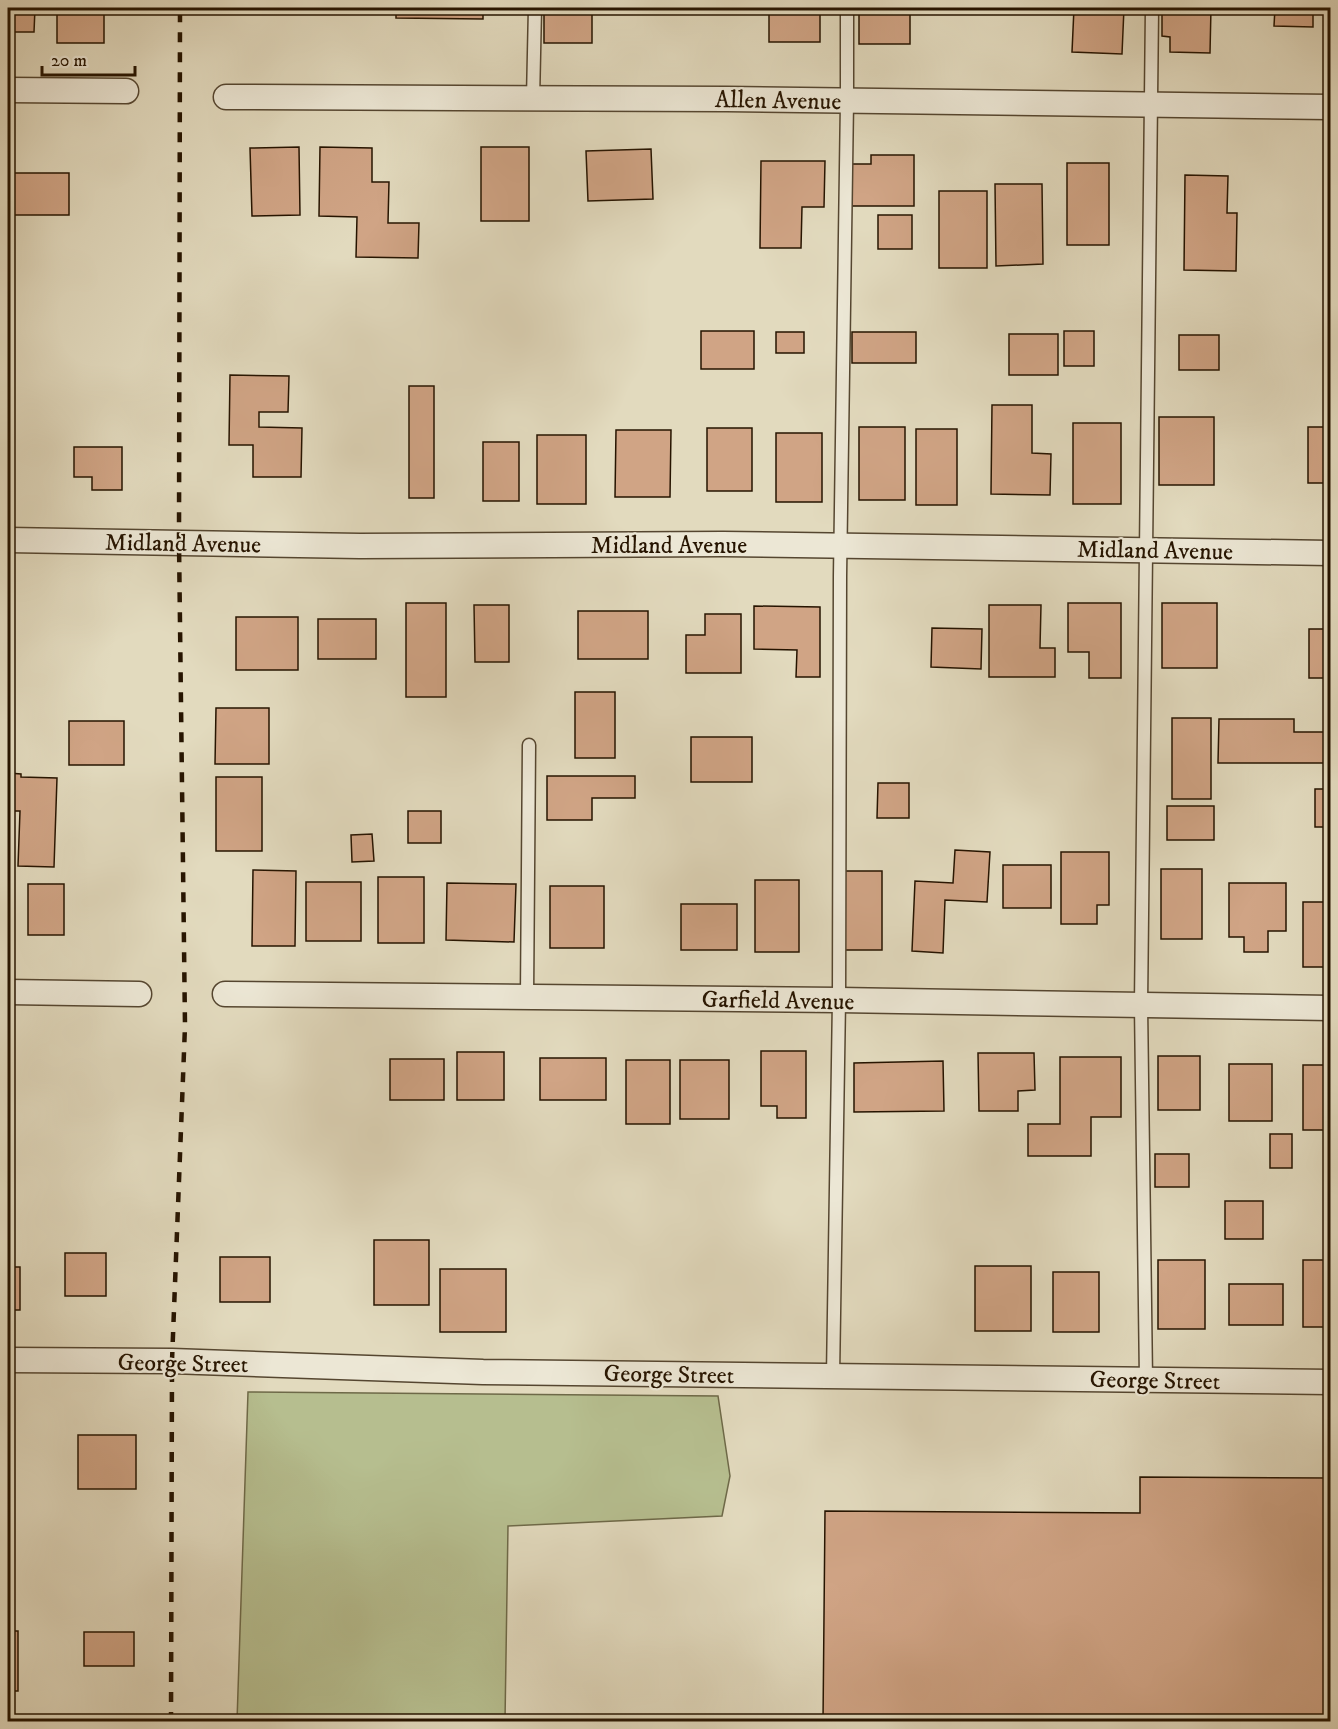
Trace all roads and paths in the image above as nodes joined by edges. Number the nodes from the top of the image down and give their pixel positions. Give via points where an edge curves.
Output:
1 (535, 8) edge
2 (847, 8) edge
3 (1152, 8) edge
4 (8, 90) edge
5 (126, 91) dead end
6 (226, 97) dead end
7 (533, 99) junction
8 (847, 101) junction
9 (1150, 104) junction
10 (1330, 106) edge
11 (8, 540) edge
12 (840, 546) junction
13 (1146, 550) junction
14 (1330, 553) edge
15 (529, 745) dead end
16 (8, 992) edge
17 (139, 994) dead end
18 (225, 994) dead end
19 (527, 997) junction
20 (839, 1000) junction
21 (1141, 1005) junction
22 (1330, 1008) edge
23 (8, 1360) edge
24 (832, 1376) junction
25 (1146, 1380) junction
26 (1330, 1382) edge

1 - 7 lane
2 - 8 lane
3 - 9 lane
4 - 5 street
6 - 7 street, Allen Avenue
7 - 8 street, Allen Avenue
8 - 9 street, Allen Avenue
8 - 12 lane
9 - 10 street, Allen Avenue
9 - 13 lane
11 - 12 street, Midland Avenue via 360,546
12 - 13 street, Midland Avenue
12 - 20 lane
13 - 14 street, Midland Avenue
13 - 21 lane
15 - 19 lane
16 - 17 street
18 - 19 street, Garfield Avenue
19 - 20 street, Garfield Avenue
20 - 21 street, Garfield Avenue
20 - 24 lane
21 - 22 street, Garfield Avenue
21 - 25 lane
23 - 24 street, George Street
24 - 25 street, George Street
25 - 26 street, George Street

